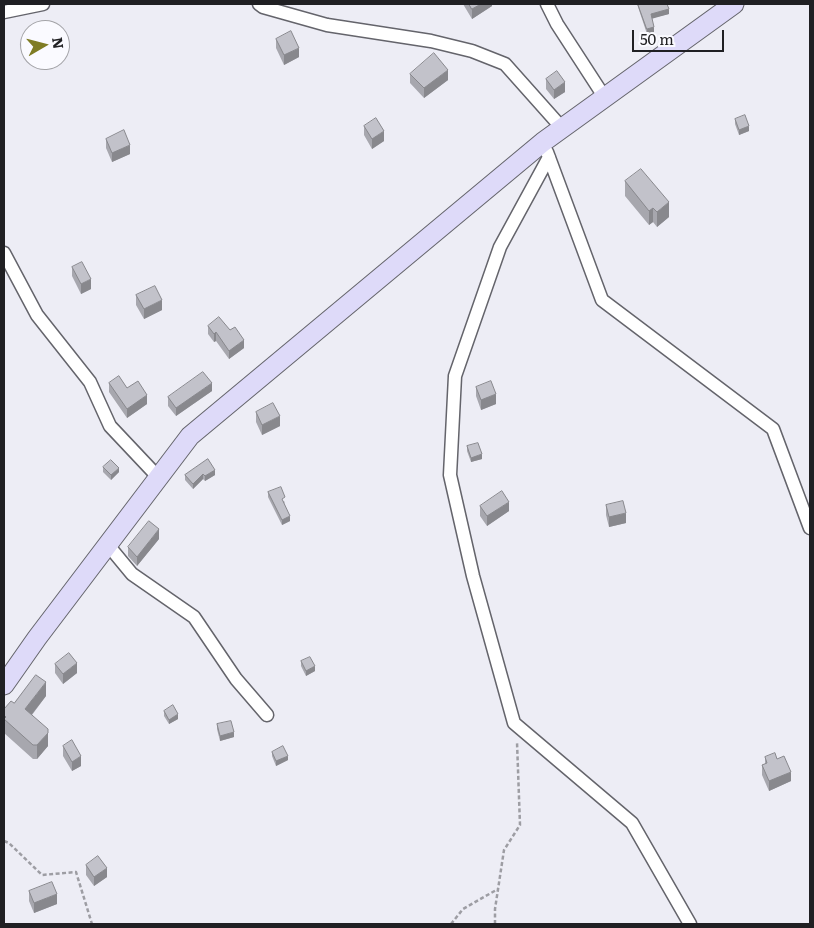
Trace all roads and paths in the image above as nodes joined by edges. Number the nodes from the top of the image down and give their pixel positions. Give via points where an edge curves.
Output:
1 (42, 4) edge
2 (259, 4) edge
3 (547, 4) edge
4 (734, 4) edge
5 (4, 12) edge
6 (605, 98) junction
7 (562, 128) junction
8 (546, 150) junction
9 (4, 253) edge
10 (159, 478) junction
11 (810, 528) edge
12 (108, 545) junction
13 (4, 685) edge
14 (267, 715) dead end
15 (516, 725) junction
16 (4, 841) edge
17 (498, 889) junction
18 (92, 924) edge
19 (451, 924) edge
20 (495, 924) edge
21 (690, 924) edge

1 - 5 street
2 - 7 street via 327,24 464,49 505,64
3 - 6 street
4 - 6 street
6 - 7 street
7 - 8 street
8 - 10 street via 190,436
8 - 11 street via 602,300 772,429
8 - 15 street via 500,246 455,376 450,475 473,576
9 - 10 street via 37,316 90,382 110,426
10 - 12 street
12 - 13 street
12 - 14 street via 132,574 194,617 236,679
15 - 17 path via 520,825 504,850
15 - 21 street via 632,823
16 - 18 path via 42,875 76,872
17 - 19 path via 463,909
17 - 20 path

